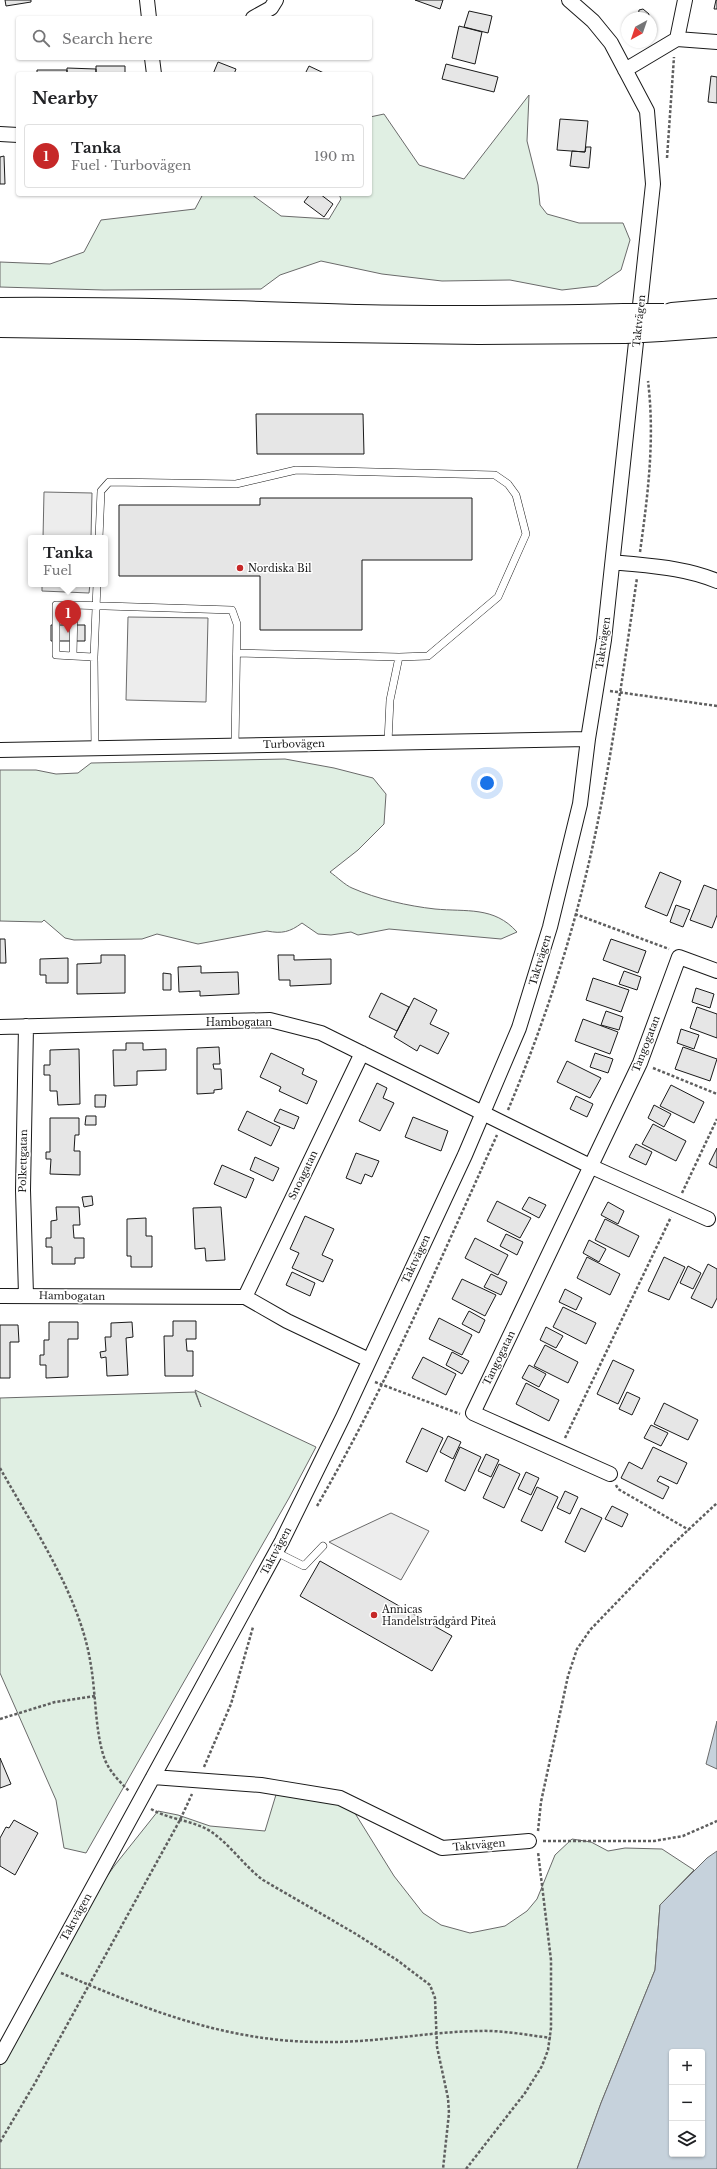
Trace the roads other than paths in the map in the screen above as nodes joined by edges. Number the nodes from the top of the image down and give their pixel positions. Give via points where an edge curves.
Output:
1 (147, 0) edge
2 (276, 0) edge
3 (569, 0) edge
4 (685, 0) edge
5 (149, 16) edge
6 (257, 16) edge
7 (677, 39) junction
8 (717, 42) edge
9 (152, 60) edge
10 (625, 70) junction
11 (154, 72) edge
12 (0, 134) edge
13 (16, 134) edge
14 (0, 308) edge
15 (717, 310) edge
16 (663, 322) junction
17 (624, 324) junction
18 (0, 326) edge
19 (717, 326) edge
20 (75, 327) junction
21 (0, 331) edge
22 (99, 535) edge
23 (613, 562) junction
24 (717, 581) edge
25 (96, 587) edge
26 (74, 606) junction
27 (95, 607) junction
28 (237, 653) junction
29 (73, 656) junction
30 (94, 657) junction
31 (399, 657) junction
32 (588, 739) junction
33 (388, 742) junction
34 (235, 745) junction
35 (95, 749) junction
36 (0, 750) edge
37 (717, 971) edge
38 (26, 1026) junction
39 (0, 1027) edge
40 (362, 1053) junction
41 (483, 1112) junction
42 (592, 1167) junction
43 (708, 1219) dead end
44 (26, 1295) junction
45 (0, 1296) edge
46 (245, 1298) junction
47 (369, 1360) junction
48 (610, 1474) road end
49 (323, 1546) dead end
50 (276, 1552) junction
51 (153, 1777) junction
52 (536, 1840) road end
53 (0, 2057) edge

1 - 5 street
2 - 6 street via 271,8
3 - 10 street, Taktvägen via 593,21
4 - 7 street
7 - 8 street
7 - 10 street
9 - 11 street
10 - 23 street, Taktvägen via 647,111 653,184
12 - 13 street
14 - 17 highway via 239,311 506,318
15 - 16 highway
16 - 17 highway, bridge
16 - 19 highway
17 - 20 highway via 486,333
18 - 20 highway
20 - 21 highway
22 - 31 lane via 101,491 109,482 236,484 296,470 494,475 508,484 516,495 526,534 498,597 428,656
23 - 24 street via 698,573
23 - 32 street, Taktvägen
25 - 27 lane
26 - 27 lane
26 - 29 lane
26 - 29 lane via 56,605 56,655
27 - 28 lane via 232,610 237,624
27 - 30 lane
28 - 31 lane
28 - 34 lane
29 - 30 lane
30 - 35 lane
31 - 33 lane via 390,700
32 - 33 street, Turbovägen
32 - 41 street, Taktvägen via 580,804 550,927 519,1028
33 - 34 street, Turbovägen
34 - 35 street, Turbovägen
35 - 36 street, Turbovägen
37 - 42 street, Tangogatan via 679,956 640,1063
38 - 39 street, Hambogatan
38 - 40 street, Hambogatan via 270,1020 321,1033
38 - 44 street, Polkettgatan via 22,1190
40 - 41 street, Hambogatan
40 - 46 street, Snoagatan
41 - 42 street
41 - 47 street, Taktvägen
42 - 43 street
42 - 48 street, Tangogatan via 473,1413
44 - 45 street, Hambogatan
44 - 46 street, Hambogatan
46 - 47 street, Hambogatan
47 - 50 street, Taktvägen
49 - 50 lane via 304,1566
50 - 51 street, Taktvägen
51 - 52 street, Taktvägen via 261,1785 340,1798 442,1848
51 - 53 street, Taktvägen

